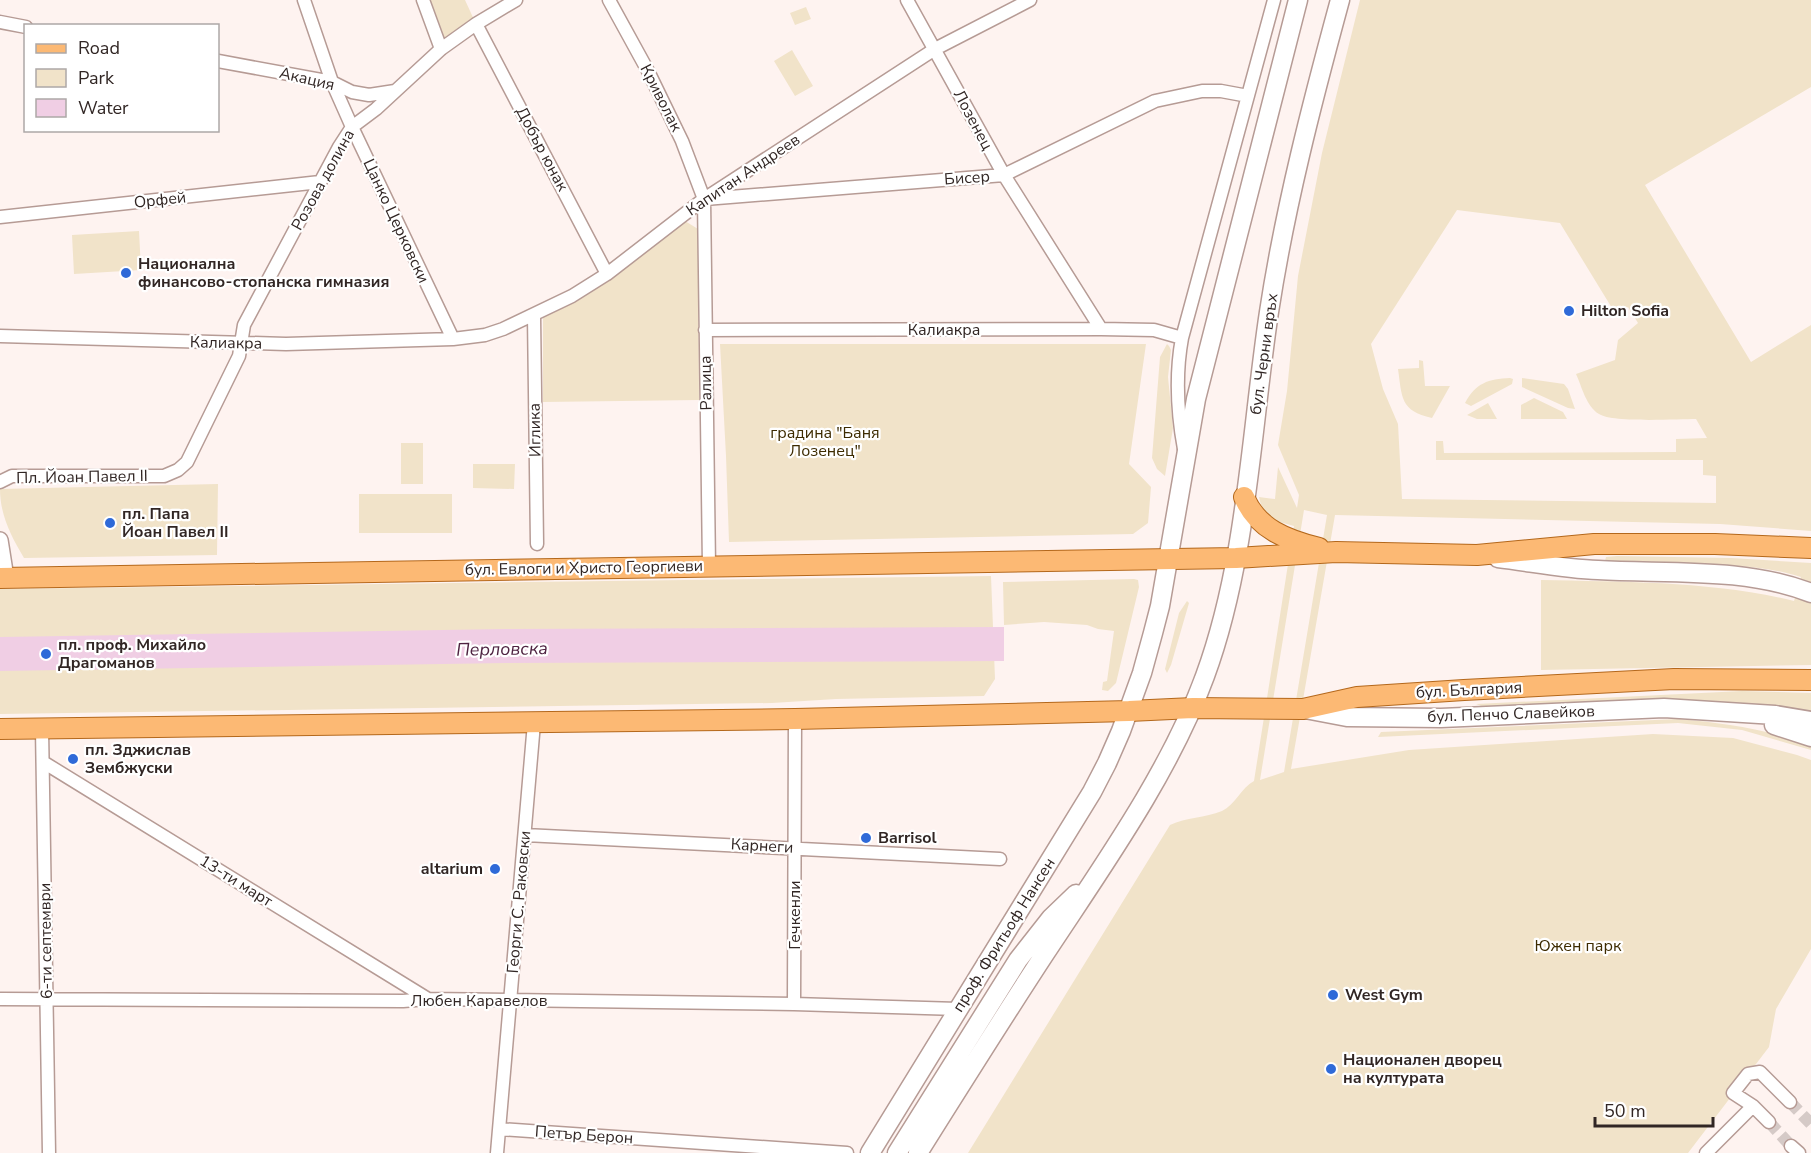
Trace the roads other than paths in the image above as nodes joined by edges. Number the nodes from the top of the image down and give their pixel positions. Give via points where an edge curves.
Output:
1 (304, 0) edge
2 (423, 0) edge
3 (516, 0) edge
4 (609, 0) edge
5 (907, 0) edge
6 (1030, 0) edge
7 (1274, 0) edge
8 (1298, 0) edge
9 (1340, 0) edge
10 (0, 22) edge
11 (476, 24) junction
12 (24, 27) edge
13 (441, 49) junction
14 (935, 49) junction
15 (219, 61) edge
16 (332, 81) junction
17 (396, 91) junction
18 (1248, 96) junction
19 (351, 127) junction
20 (1004, 175) junction
21 (320, 182) junction
22 (704, 199) junction
23 (0, 217) edge
24 (607, 274) junction
25 (534, 316) junction
26 (1101, 329) junction
27 (705, 330) junction
28 (0, 336) edge
29 (1182, 338) junction
30 (453, 339) junction
31 (241, 344) junction
32 (1186, 459) junction
33 (164, 476) joint
34 (0, 482) edge
35 (1244, 497) junction
36 (0, 540) edge
37 (537, 544) dead end
38 (1811, 548) edge
39 (1336, 552) junction
40 (1477, 555) junction
41 (1168, 558) junction
42 (1236, 558) junction
43 (709, 566) junction
44 (3, 578) edge
45 (1805, 590) edge
46 (1811, 680) edge
47 (1193, 708) junction
48 (1303, 709) junction
49 (1720, 710) junction
50 (1129, 711) junction
51 (795, 719) junction
52 (1811, 722) edge
53 (534, 723) junction
54 (0, 729) edge
55 (42, 729) junction
56 (1811, 736) edge
57 (43, 762) junction
58 (525, 835) junction
59 (795, 848) junction
60 (1000, 859) dead end
61 (1097, 875) junction
62 (0, 999) edge
63 (48, 999) junction
64 (428, 999) junction
65 (511, 1000) junction
66 (794, 1004) junction
67 (958, 1010) junction
68 (1790, 1102) tunnel mouth
69 (1753, 1106) junction
70 (1769, 1122) tunnel mouth
71 (500, 1129) junction
72 (49, 1153) edge
73 (497, 1153) edge
74 (848, 1153) edge
75 (870, 1153) edge
76 (897, 1153) edge
77 (918, 1153) edge
78 (1706, 1153) edge

1 - 16 street, Цанко Церковски
2 - 13 street
3 - 11 street, Розова долина
4 - 22 street, Криволак via 682,141
5 - 14 street, Лозенец
6 - 14 street, Капитан Андреев
7 - 18 street
8 - 32 main road via 1202,378
9 - 35 main road, бул. Черни връх via 1281,244
10 - 12 street
11 - 13 street, Розова долина
11 - 24 street, Добър юнак
13 - 17 street, Розова долина
14 - 20 street, Лозенец
14 - 22 street, Капитан Андреев
15 - 16 street, Акация
16 - 17 street, Акация via 352,92 369,95
16 - 19 street, Цанко Церковски
17 - 19 street, Розова долина
18 - 20 street, Бисер via 1202,91 1155,101
18 - 29 street
19 - 21 street, Розова долина
19 - 30 street, Цанко Церковски
20 - 22 street, Бисер
20 - 26 street, Лозенец
21 - 23 street, Орфей
21 - 31 street, Розова долина via 244,325
22 - 24 street, Капитан Андреев
22 - 27 street, Ралица
24 - 25 street, Капитан Андреев
25 - 30 street, Капитан Андреев via 485,335
25 - 37 street, Иглика
26 - 27 street, Калиакра
26 - 29 street, Калиакра via 1154,330
27 - 43 street, Ралица
28 - 31 street, Калиакра
29 - 32 street via 1177,364 1178,419
30 - 31 street, Калиакра
31 - 33 street, Розова долина via 239,356 187,462
32 - 41 main road
33 - 34 street, Пл. Йоан Павел II via 12,476
35 - 39 main road via 1256,519 1279,534
35 - 42 main road, бул. Черни връх
36 - 44 street
38 - 40 main road via 1715,543 1594,544
39 - 40 main road
39 - 42 main road
40 - 45 main road via 1594,570 1722,575
41 - 42 main road
41 - 43 main road, бул. Евлоги и Христо Георгиеви
41 - 50 main road via 1153,633
42 - 47 main road, бул. Черни връх via 1220,631
43 - 44 main road, бул. Евлоги и Христо Георгиеви
46 - 48 main road, бул. България via 1674,679 1464,690 1357,697
47 - 48 main road, бул. България
47 - 50 main road, бул. България
47 - 61 main road, проф. Фритьоф Нансен via 1167,760
48 - 49 main road, бул. Пенчо Славейков via 1375,718 1664,708
49 - 52 main road, бул. Пенчо Славейков
49 - 56 main road, бул. Пенчо Славейков
50 - 51 main road
50 - 67 main road, проф. Фритьоф Нансен via 1092,792
51 - 53 main road
51 - 59 street, Гечкенли
53 - 55 main road
53 - 58 street, Георги С. Раковски
54 - 55 main road
55 - 57 street, 6-ти септември
57 - 63 street, 6-ти септември
57 - 64 street, 13-ти март
58 - 59 street, Карнеги
58 - 65 street, Георги С. Раковски
59 - 60 street, Карнеги
59 - 66 street, Гечкенли
61 - 76 main road, проф. Фритьоф Нансен via 1031,942
61 - 77 main road, проф. Фритьоф Нансен
62 - 63 street, Любен Каравелов
63 - 64 street, Любен Каравелов
63 - 72 street, 6-ти септември
64 - 65 street, Любен Каравелов
65 - 66 street, Любен Каравелов
65 - 71 street, Георги С. Раковски
66 - 67 street, Любен Каравелов
67 - 75 main road, проф. Фритьоф Нансен
68 - 69 street via 1760,1072 1748,1074 1733,1093
69 - 70 street
69 - 78 street
71 - 73 street, Георги С. Раковски
71 - 74 street, Петър Берон

